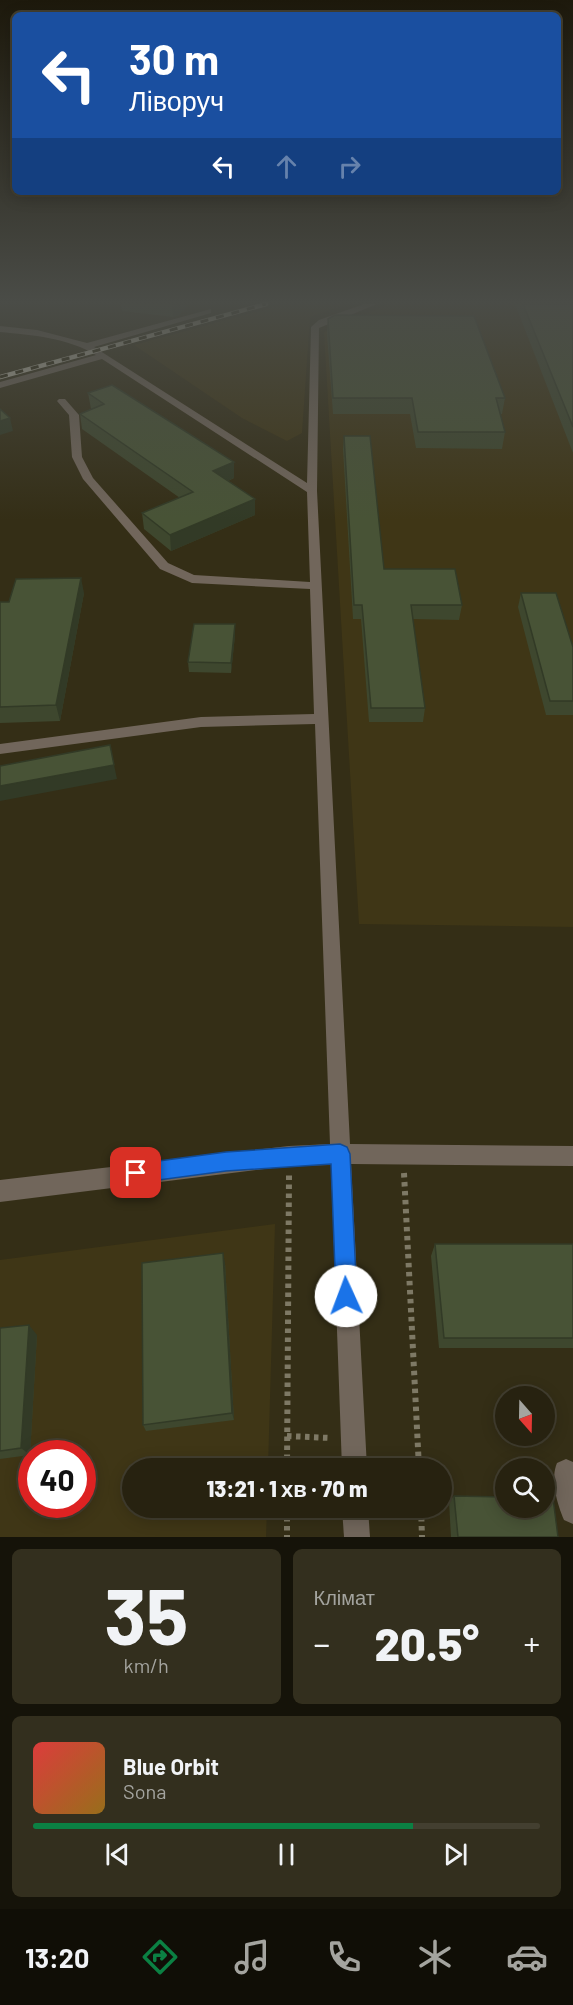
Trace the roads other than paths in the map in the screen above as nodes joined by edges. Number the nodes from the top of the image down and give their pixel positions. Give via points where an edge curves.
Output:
1 (33, 376) edge
2 (130, 376) edge
3 (314, 376) edge
4 (0, 385) edge
5 (62, 401) dead end
6 (312, 491) junction
7 (316, 586) junction
8 (322, 719) junction
9 (0, 749) edge
10 (340, 1154) junction
11 (573, 1156) edge
12 (0, 1191) edge
13 (353, 1458) edge
14 (566, 1472) dead end
15 (573, 1511) edge
16 (356, 1518) edge
17 (357, 1537) edge

1 - 4 street
2 - 6 street
3 - 6 street
5 - 7 street via 74,415 77,457 88,479 164,566 184,576 209,581
6 - 7 street
7 - 8 street
8 - 9 street via 211,721
8 - 10 street
10 - 11 street
10 - 12 street via 289,1156
10 - 13 street
14 - 15 street
16 - 17 street

